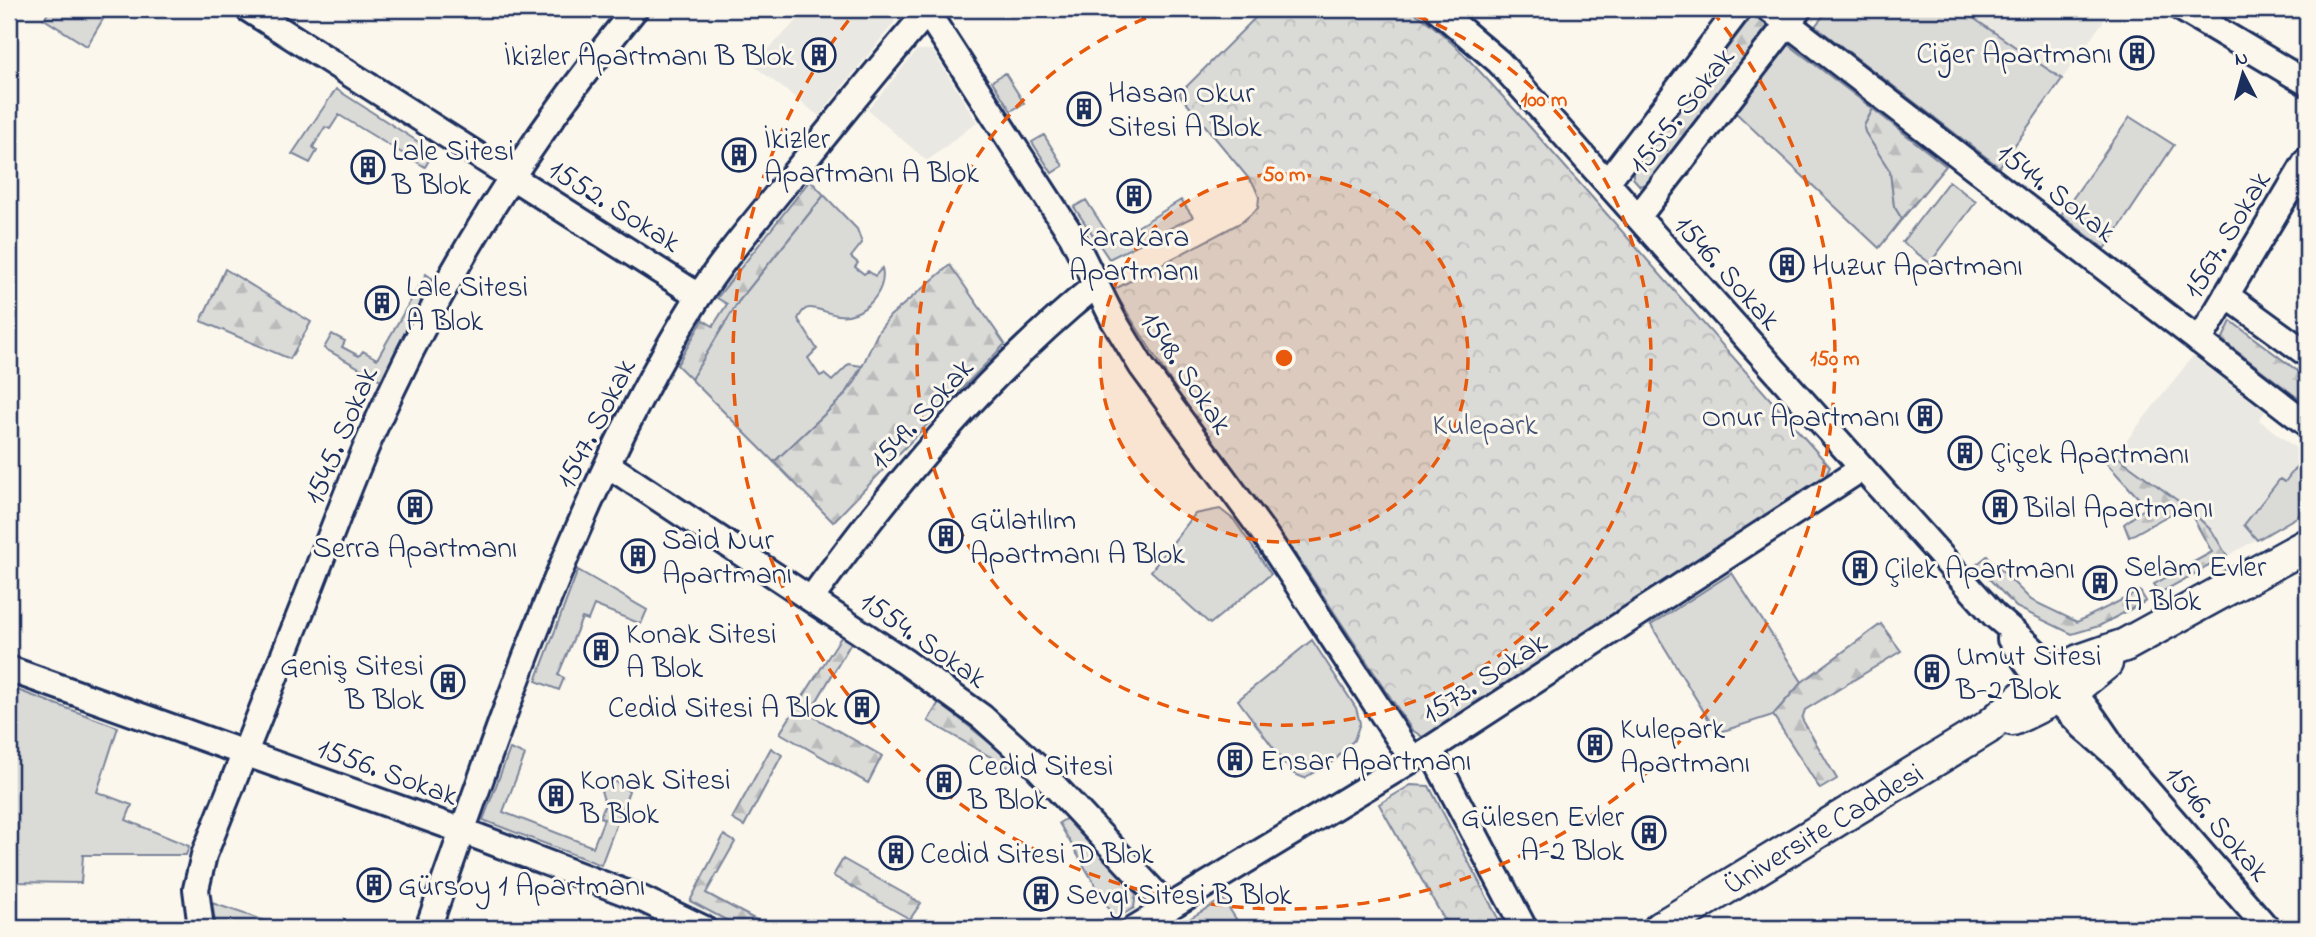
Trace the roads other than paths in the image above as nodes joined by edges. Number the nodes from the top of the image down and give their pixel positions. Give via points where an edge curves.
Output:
1 (248, 9) edge
2 (635, 9) edge
3 (1437, 9) edge
4 (1739, 9) edge
5 (2182, 9) edge
6 (927, 10) edge
7 (1785, 14) edge
8 (2307, 83) edge
9 (2307, 160) edge
10 (512, 177) junction
11 (1607, 182) junction
12 (1638, 217) junction
13 (1096, 285) junction
14 (2226, 295) junction
15 (699, 296) junction
16 (2199, 341) junction
17 (2307, 354) edge
18 (2307, 424) edge
19 (608, 465) junction
20 (1861, 469) junction
21 (2307, 545) edge
22 (811, 599) junction
23 (9, 669) edge
24 (2057, 686) junction
25 (245, 753) junction
26 (1421, 754) junction
27 (463, 831) junction
28 (1169, 908) junction
29 (201, 928) edge
30 (428, 928) edge
31 (704, 928) edge
32 (1135, 928) edge
33 (1524, 928) edge
34 (1660, 928) edge
35 (2267, 928) edge

1 - 10 street, 1552. Sokak
2 - 10 street, 1545. Sokak via 550,119
3 - 11 street, 1546. Sokak via 1499,62
4 - 11 street, 1555. Sokak
5 - 8 street
6 - 13 street, 1548. Sokak via 1072,236
6 - 15 street, 1547. Sokak
7 - 12 street, 1555. Sokak
7 - 16 street, 1544. Sokak
9 - 14 street, 1567. Sokak
10 - 15 street, 1552. Sokak
10 - 25 street, 1545. Sokak via 393,387
11 - 12 street, 1546. Sokak
12 - 20 street, 1546. Sokak
13 - 22 street, 1549. Sokak via 1045,329 927,449
13 - 26 street, 1548. Sokak via 1142,367
14 - 16 street, 1567. Sokak
14 - 17 street
15 - 19 street, 1547. Sokak
16 - 18 street, 1544. Sokak
19 - 22 street, 1554. Sokak
19 - 27 street, 1547. Sokak via 569,547
20 - 24 street, 1546. Sokak
20 - 26 street, 1573. Sokak
21 - 24 main road, Üniversite Caddesi
22 - 28 street, 1554. Sokak via 1005,736
23 - 25 street, 1556. Sokak
24 - 34 main road, Üniversite Caddesi
24 - 35 street, 1546. Sokak
25 - 27 street, 1556. Sokak
25 - 29 street, 1545. Sokak via 199,873
26 - 28 street, 1573. Sokak
26 - 33 street, 1548. Sokak
27 - 30 street, 1547. Sokak
27 - 31 street, 1556. Sokak via 642,899
28 - 32 street, 1573. Sokak

